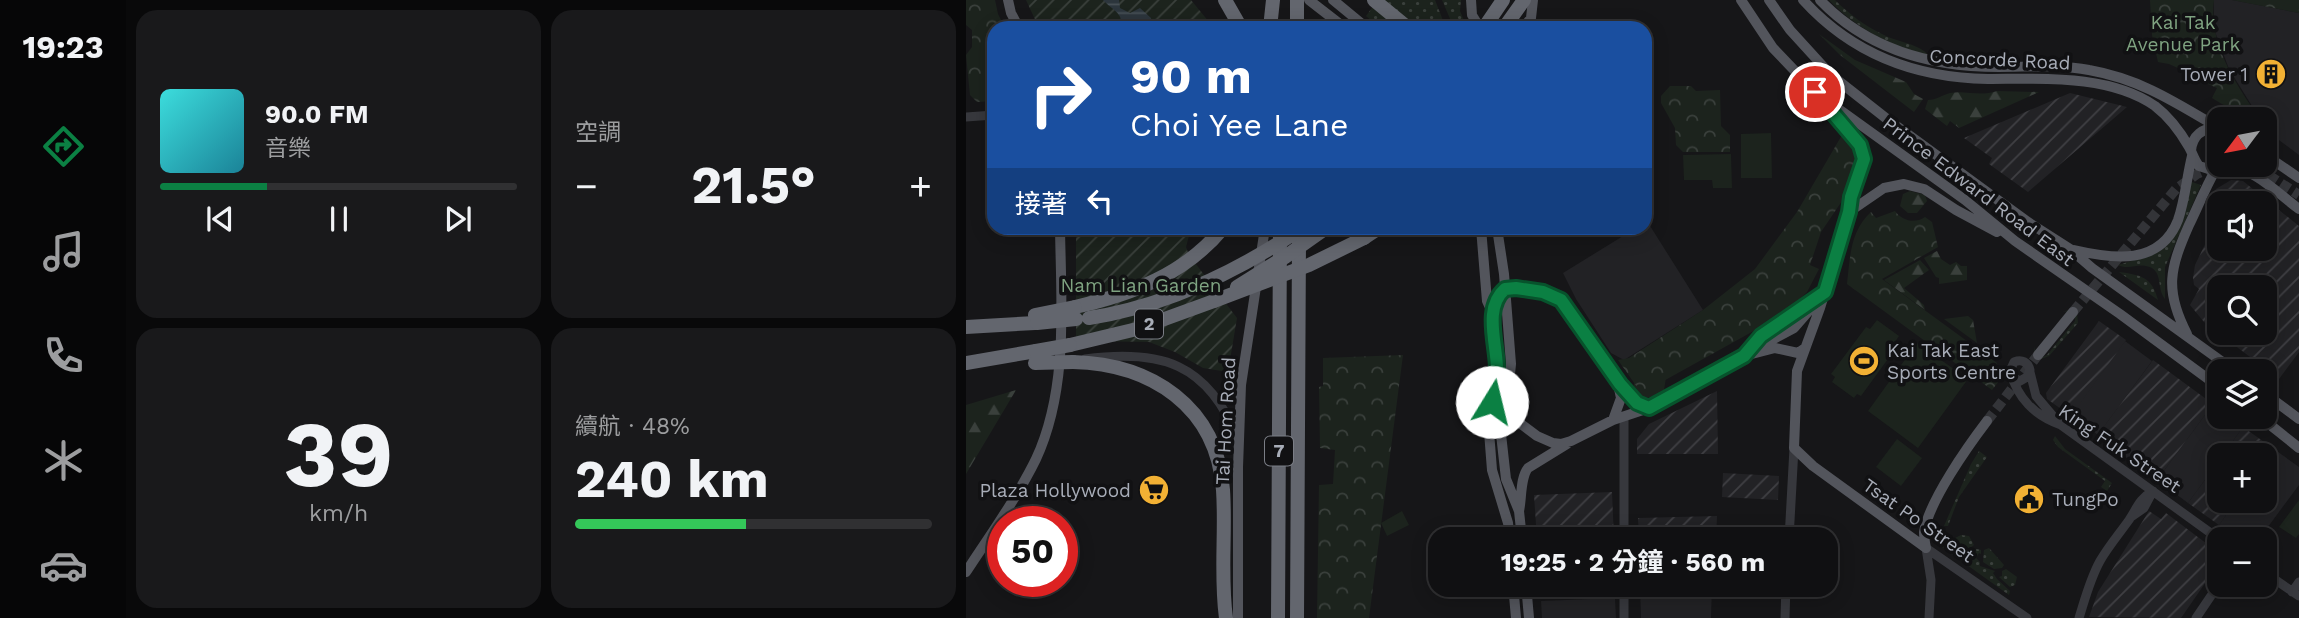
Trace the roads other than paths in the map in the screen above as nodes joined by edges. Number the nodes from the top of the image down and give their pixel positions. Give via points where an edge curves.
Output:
1 (1008, 0) edge
2 (1225, 0) edge
3 (1273, 0) edge
4 (1280, 0) edge
5 (1297, 0) edge
6 (1308, 0) edge
7 (1333, 0) edge
8 (1374, 0) edge
9 (1471, 0) edge
10 (1503, 0) edge
11 (1524, 0) edge
12 (1532, 0) edge
13 (1741, 0) edge
14 (1769, 0) edge
15 (1803, 0) edge
16 (1820, 0) edge
17 (1015, 21) edge
18 (1237, 21) edge
19 (1271, 21) edge
20 (1280, 21) edge
21 (1297, 21) edge
22 (1336, 21) edge
23 (1359, 21) edge
24 (1400, 21) edge
25 (1476, 21) edge
26 (1486, 21) edge
27 (1509, 21) edge
28 (1527, 21) edge
29 (1815, 92) junction
30 (987, 116) edge
31 (966, 117) edge
32 (2207, 121) edge
33 (2207, 130) edge
34 (2192, 153) junction
35 (2277, 163) edge
36 (2207, 166) edge
37 (2218, 177) edge
38 (2256, 177) edge
39 (2299, 178) edge
40 (2299, 209) edge
41 (1849, 212) junction
42 (1060, 235) edge
43 (1216, 235) edge
44 (1264, 235) edge
45 (1280, 235) edge
46 (1289, 235) edge
47 (1300, 235) edge
48 (1316, 235) edge
49 (1366, 235) edge
50 (1482, 235) edge
51 (1498, 235) edge
52 (2015, 241) junction
53 (2070, 249) junction
54 (1505, 289) junction
55 (1825, 292) junction
56 (1214, 301) junction
57 (1492, 312) junction
58 (2073, 312) tunnel mouth
59 (1035, 319) junction
60 (966, 327) edge
61 (1789, 330) junction
62 (2188, 335) junction
63 (1806, 345) junction
64 (1787, 351) junction
65 (2038, 355) tunnel mouth
66 (1744, 356) junction
67 (1035, 357) junction
68 (2219, 359) edge
69 (1058, 360) junction
70 (966, 363) edge
71 (1797, 371) junction
72 (2030, 372) junction
73 (1614, 375) junction
74 (2012, 377) junction
75 (2207, 378) edge
76 (1492, 402) junction
77 (2277, 403) edge
78 (1649, 408) junction
79 (1503, 410) junction
80 (1618, 418) junction
81 (2299, 419) edge
82 (1987, 421) tunnel mouth
83 (2061, 425) junction
84 (2275, 429) edge
85 (1238, 439) junction
86 (1571, 442) junction
87 (1794, 448) junction
88 (2299, 448) edge
89 (2153, 491) junction
90 (1519, 512) junction
91 (1508, 527) edge
92 (1521, 527) edge
93 (1623, 527) edge
94 (1790, 527) edge
95 (2207, 531) edge
96 (1926, 548) junction
97 (966, 572) edge
98 (2277, 581) edge
99 (2299, 582) edge
100 (2296, 594) edge
101 (1514, 597) edge
102 (1527, 597) edge
103 (1624, 597) edge
104 (1786, 597) edge
105 (2210, 597) edge
106 (1226, 618) edge
107 (1238, 618) edge
108 (1278, 618) edge
109 (1297, 618) edge
110 (1516, 618) edge
111 (1529, 618) edge
112 (1624, 618) edge
113 (1785, 618) edge
114 (1928, 618) edge
115 (2027, 618) edge
116 (2079, 618) edge
117 (2196, 618) edge

1 - 17 main road
2 - 18 highway
3 - 19 highway
4 - 20 highway
5 - 21 highway
6 - 22 main road
7 - 23 main road
8 - 24 highway
9 - 25 main road
10 - 26 highway
11 - 27 highway
12 - 28 main road
13 - 29 main road, Prince Edward Road East via 1773,48
14 - 53 main road, Prince Edward Road East via 1832,75
15 - 34 main road, Concorde Road via 1850,41 1909,69 1958,78 2070,80 2131,95 2163,113
16 - 32 main road, Concorde Road via 1857,31 1912,57 1967,66 2045,66 2100,72 2161,93
29 - 41 main road via 1864,152
29 - 52 main road, Prince Edward Road East
30 - 31 street
33 - 34 main road, Concorde Road via 2194,139
34 - 36 main road, Concorde Road via 2199,166
34 - 53 main road via 2178,219 2160,243 2126,258
35 - 39 main road
37 - 62 main road via 2176,255 2172,275 2176,312
38 - 40 main road, Concorde Road
41 - 52 main road via 1884,188 1913,185
41 - 55 main road
42 - 69 main road
43 - 59 highway, bridge via 1190,261 1153,283
44 - 85 main road, Tai Hom Road via 1241,385
45 - 108 highway, 7
46 - 59 highway, 2, bridge via 1238,267 1163,301 1105,315
47 - 109 highway, 7
48 - 56 highway, 2, bridge
49 - 56 highway, bridge via 1325,258
50 - 57 main road
51 - 54 main road
52 - 75 main road, Prince Edward Road East
53 - 62 main road, Prince Edward Road East
54 - 57 main road
54 - 73 main road via 1543,292 1561,300
54 - 79 main road via 1511,364
55 - 61 main road
55 - 63 main road
55 - 66 main road via 1761,336
56 - 67 highway, 2, bridge
57 - 76 main road via 1497,374
58 - 65 main road
59 - 60 highway
61 - 63 main road via 1804,333
61 - 64 main road via 1782,343
61 - 66 main road
62 - 68 main road, Prince Edward Road East
63 - 64 main road via 1798,353
63 - 71 main road
64 - 66 main road via 1773,348
64 - 71 main road
66 - 78 main road
67 - 70 highway via 1019,364
67 - 106 highway, bridge via 1127,369 1159,383 1188,407 1209,438 1221,477
69 - 85 street via 1138,355 1169,363 1215,395
69 - 97 main road via 1052,405 1035,459
71 - 87 main road
72 - 74 street via 2022,380
72 - 74 street via 2026,363 2018,361 2010,367
72 - 83 street via 2039,402
73 - 78 main road via 1637,403
73 - 80 main road via 1621,398
74 - 83 street, King Fuk Street via 2025,403
76 - 79 main road
76 - 91 main road via 1488,428 1492,470
77 - 81 main road
78 - 80 main road
79 - 86 main road via 1545,440
79 - 90 main road via 1506,479
80 - 86 main road
80 - 93 street
82 - 96 main road via 1933,509 1924,534
83 - 89 street, King Fuk Street
84 - 88 main road
85 - 107 main road, Tai Hom Road
86 - 90 main road via 1524,473
87 - 94 street
87 - 96 main road, Tsat Po Street
89 - 95 street, King Fuk Street
89 - 116 street via 2142,497 2101,560
90 - 92 main road
96 - 114 street via 1931,580
96 - 115 street, Tsat Po Street
98 - 100 street
99 - 100 street
101 - 110 main road
102 - 111 main road
103 - 112 street
104 - 113 street
105 - 117 street

